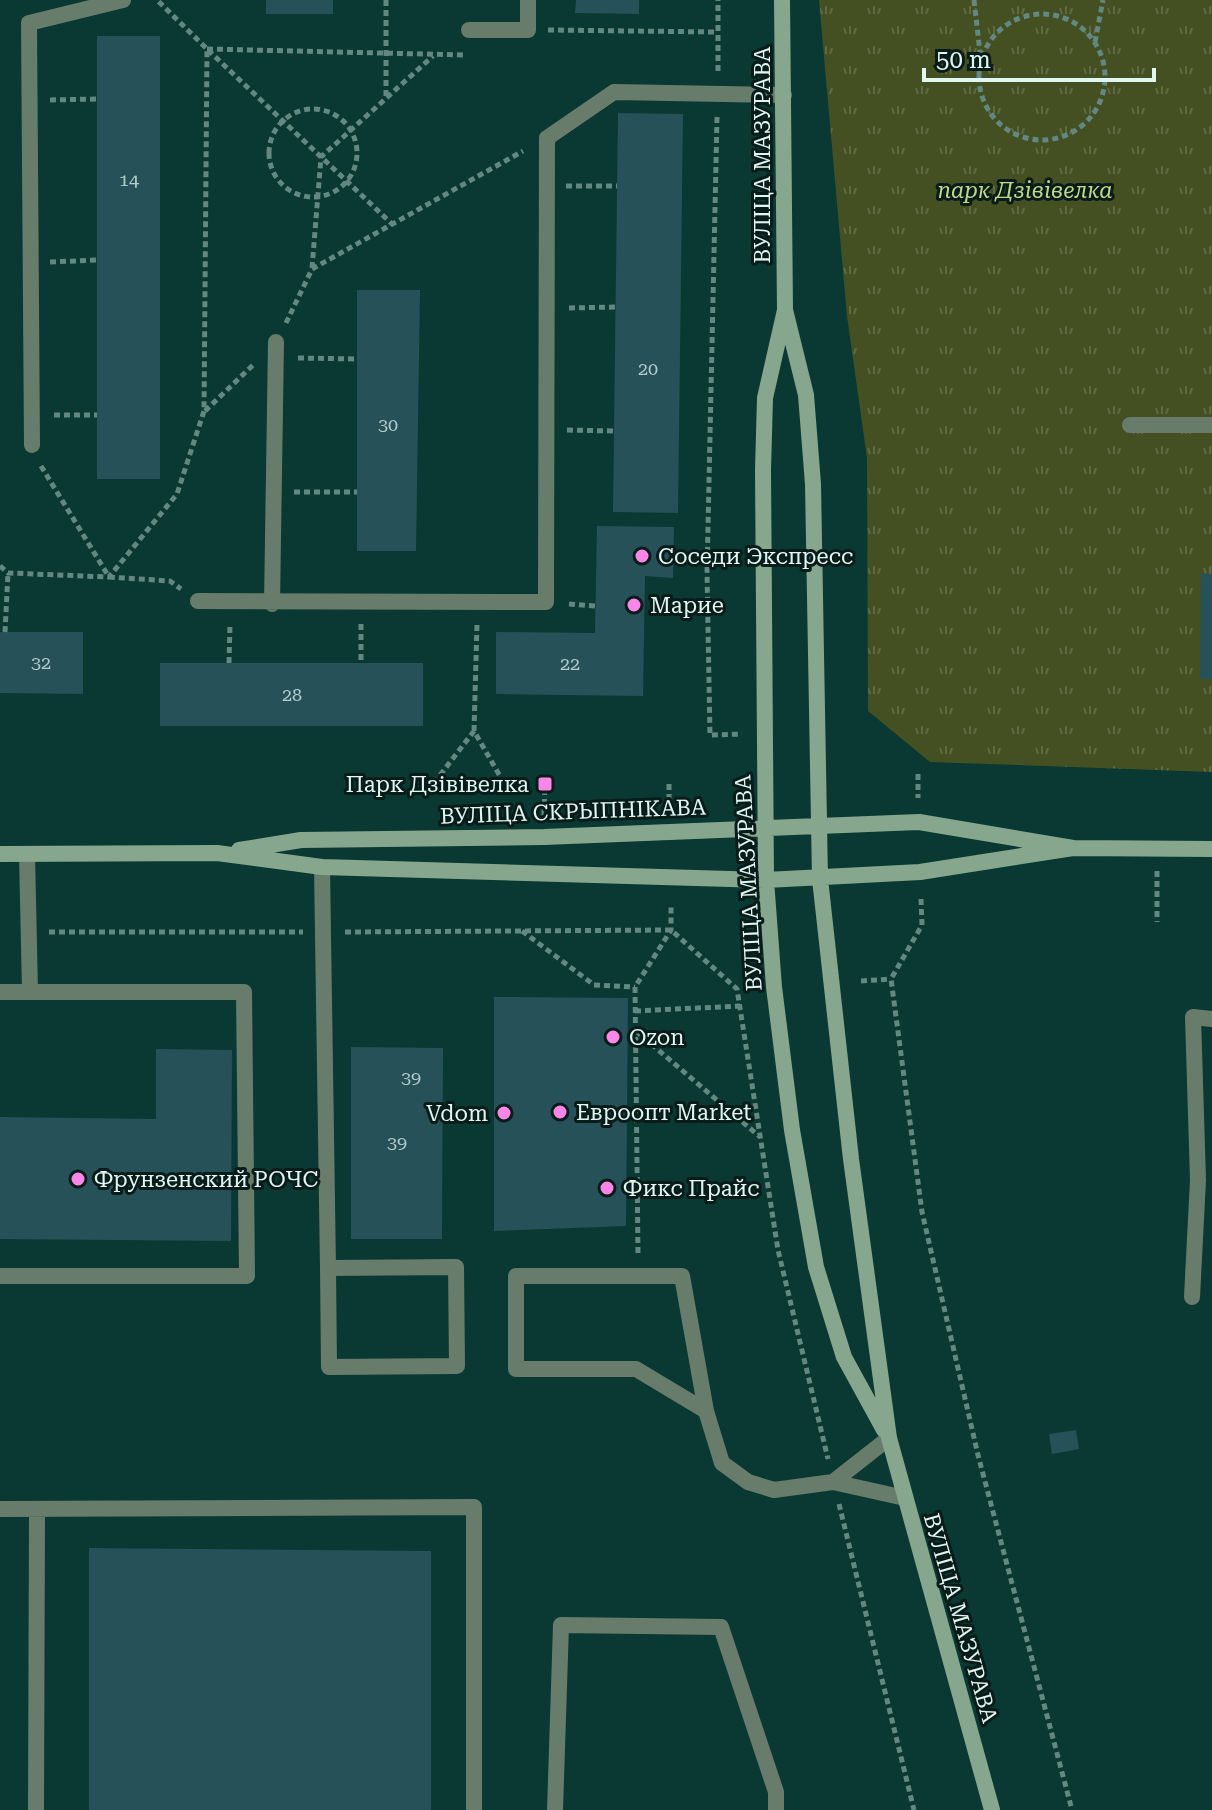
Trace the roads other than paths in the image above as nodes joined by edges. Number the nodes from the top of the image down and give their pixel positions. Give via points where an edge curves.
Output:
1 (123, 0) edge
2 (528, 0) edge
3 (782, 0) edge
4 (469, 30) dead end
5 (784, 95) junction
6 (785, 310) junction
7 (276, 350) road end
8 (1130, 425) dead end
9 (1212, 425) edge
10 (32, 445) road end
11 (198, 601) dead end
12 (272, 604) junction
13 (816, 826) junction
14 (765, 827) junction
15 (1073, 848) junction
16 (1212, 849) edge
17 (217, 853) junction
18 (0, 854) edge
19 (27, 854) junction
20 (322, 867) junction
21 (820, 879) junction
22 (766, 880) junction
23 (0, 992) edge
24 (30, 992) junction
25 (1212, 1019) edge
26 (328, 1268) junction
27 (0, 1276) edge
28 (1192, 1297) dead end
29 (706, 1411) junction
30 (889, 1438) junction
31 (833, 1482) junction
32 (905, 1498) junction
33 (0, 1509) edge
34 (37, 1509) junction
35 (36, 1810) edge
36 (474, 1810) edge
37 (555, 1810) edge
38 (776, 1810) edge
39 (992, 1810) edge

1 - 10 lane via 29,23
2 - 4 lane via 528,30
3 - 5 main road, ВУЛІЦА МАЗУРАВА
5 - 6 main road, ВУЛІЦА МАЗУРАВА
5 - 12 lane via 614,92 547,138 546,602
6 - 13 main road, ВУЛІЦА МАЗУРАВА via 806,395 813,484
6 - 14 main road, ВУЛІЦА МАЗУРАВА via 765,398
7 - 12 lane
8 - 9 lane
11 - 12 lane
13 - 14 main road, ВУЛІЦА СКРЫПНІКАВА
13 - 15 main road, ВУЛІЦА СКРЫПНІКАВА via 919,822
13 - 21 main road, ВУЛІЦА МАЗУРАВА
14 - 17 main road, ВУЛІЦА СКРЫПНІКАВА via 301,840
14 - 22 main road, ВУЛІЦА МАЗУРАВА
15 - 16 main road, ВУЛІЦА СКРЫПНІКАВА
15 - 21 main road, ВУЛІЦА СКРЫПНІКАВА via 920,872
17 - 19 main road, ВУЛІЦА СКРЫПНІКАВА
17 - 20 main road, ВУЛІЦА СКРЫПНІКАВА
18 - 19 main road, ВУЛІЦА СКРЫПНІКАВА
19 - 24 lane
20 - 22 main road, ВУЛІЦА СКРЫПНІКАВА
20 - 26 lane
21 - 22 main road, ВУЛІЦА СКРЫПНІКАВА
21 - 30 main road, ВУЛІЦА МАЗУРАВА
22 - 30 main road, ВУЛІЦА МАЗУРАВА via 792,1130 816,1267 844,1357
23 - 24 lane
24 - 27 lane via 244,992 247,1276
25 - 28 lane via 1193,1017 1198,1180
26 - 26 lane via 456,1267 457,1366 329,1367
29 - 29 lane via 636,1369 516,1369 516,1276 682,1276
29 - 31 lane via 722,1463 748,1482 774,1490
30 - 31 lane
30 - 32 main road, ВУЛІЦА МАЗУРАВА
31 - 32 lane
32 - 39 main road, ВУЛІЦА МАЗУРАВА
33 - 34 lane
34 - 35 lane
34 - 36 lane via 474,1507
37 - 38 lane via 561,1625 721,1627 776,1792

